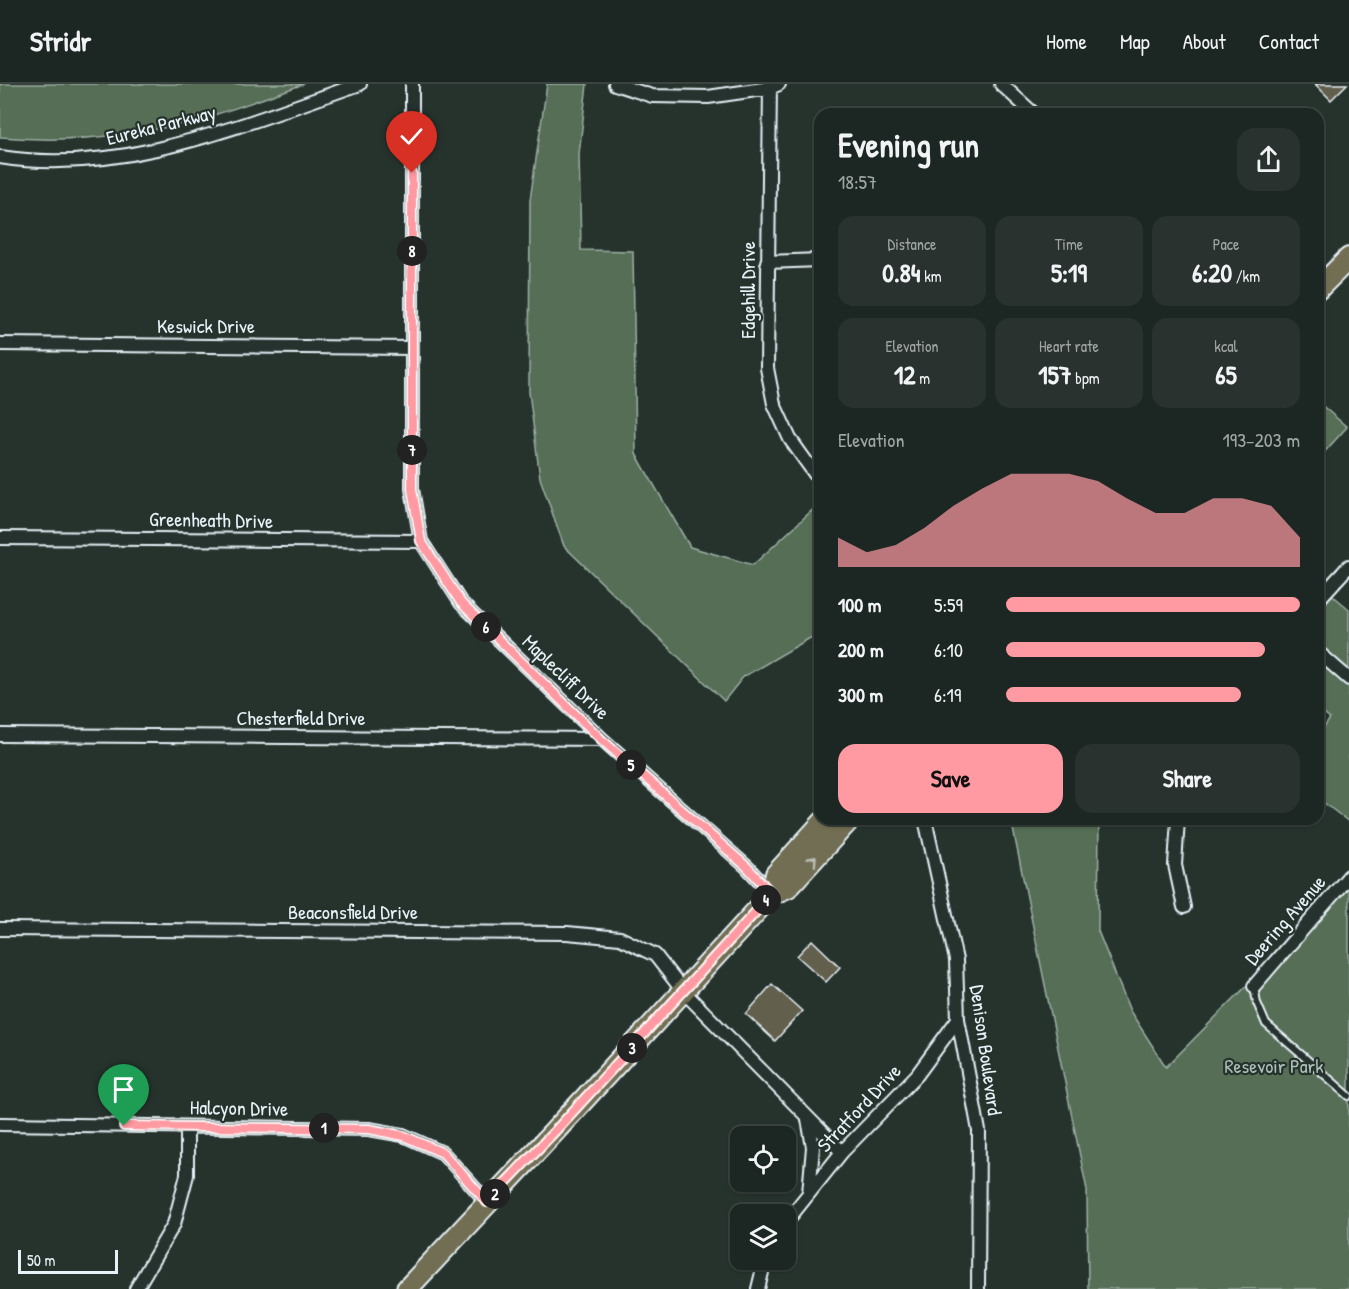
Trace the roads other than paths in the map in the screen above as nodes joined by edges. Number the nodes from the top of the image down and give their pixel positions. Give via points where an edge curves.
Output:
1 (360, 84) edge
2 (412, 84) edge
3 (615, 84) edge
4 (1001, 84) edge
5 (773, 85) edge
6 (1027, 108) edge
7 (0, 157) edge
8 (1349, 258) edge
9 (814, 260) edge
10 (768, 262) junction
11 (1324, 283) edge
12 (0, 344) edge
13 (412, 348) junction
14 (814, 473) edge
15 (0, 538) edge
16 (421, 541) junction
17 (1349, 566) edge
18 (1324, 593) edge
19 (1324, 657) edge
20 (1349, 679) edge
21 (0, 735) edge
22 (602, 740) junction
23 (821, 825) edge
24 (845, 825) edge
25 (926, 825) edge
26 (1178, 825) edge
27 (1349, 876) edge
28 (772, 894) junction
29 (1184, 907) dead end
30 (0, 929) edge
31 (1254, 986) joint
32 (683, 991) junction
33 (958, 1018) junction
34 (1349, 1096) edge
35 (808, 1118) junction
36 (0, 1124) edge
37 (187, 1127) junction
38 (842, 1152) junction
39 (809, 1193) junction
40 (487, 1202) junction
41 (796, 1209) edge
42 (763, 1270) edge
43 (136, 1289) edge
44 (407, 1289) edge
45 (758, 1289) edge
46 (978, 1289) edge

1 - 7 street, Eureka Parkway via 144,152 101,160
2 - 13 street, Maplecliff Drive
3 - 5 street via 652,96 708,97
4 - 6 street
5 - 10 street, Edgehill Drive
8 - 11 main road
9 - 10 street
10 - 14 street, Edgehill Drive via 768,368 774,404 790,439
12 - 13 street, Keswick Drive
13 - 16 street, Maplecliff Drive via 412,489
15 - 16 street, Greenheath Drive
16 - 22 street, Maplecliff Drive via 461,603
17 - 18 street
19 - 20 street
21 - 22 street, Chesterfield Drive
22 - 28 street, Maplecliff Drive via 747,867
23 - 28 main road via 777,874
28 -> 24 main road via 788,887
25 - 33 street, Denison Boulevard via 956,960
26 - 29 street via 1175,865
27 - 31 street, Deering Avenue
28 - 32 main road
30 - 32 street, Beaconsfield Drive via 567,933 620,938 655,955
31 - 34 lane, Deering Avenue via 1266,1024
32 - 35 street, Beaconsfield Drive
32 - 40 main road
33 - 38 street, Stratford Drive via 917,1075
33 - 46 street, Denison Boulevard via 979,1131
35 - 38 street, Beaconsfield Drive
35 - 39 street via 813,1147
36 - 37 street, Halcyon Drive
37 - 40 street, Halcyon Drive via 369,1129 404,1136 443,1153
37 - 43 street via 187,1175 174,1224
38 - 39 street, Stratford Drive
39 - 41 street, Stratford Drive
40 - 44 main road
42 - 45 street

